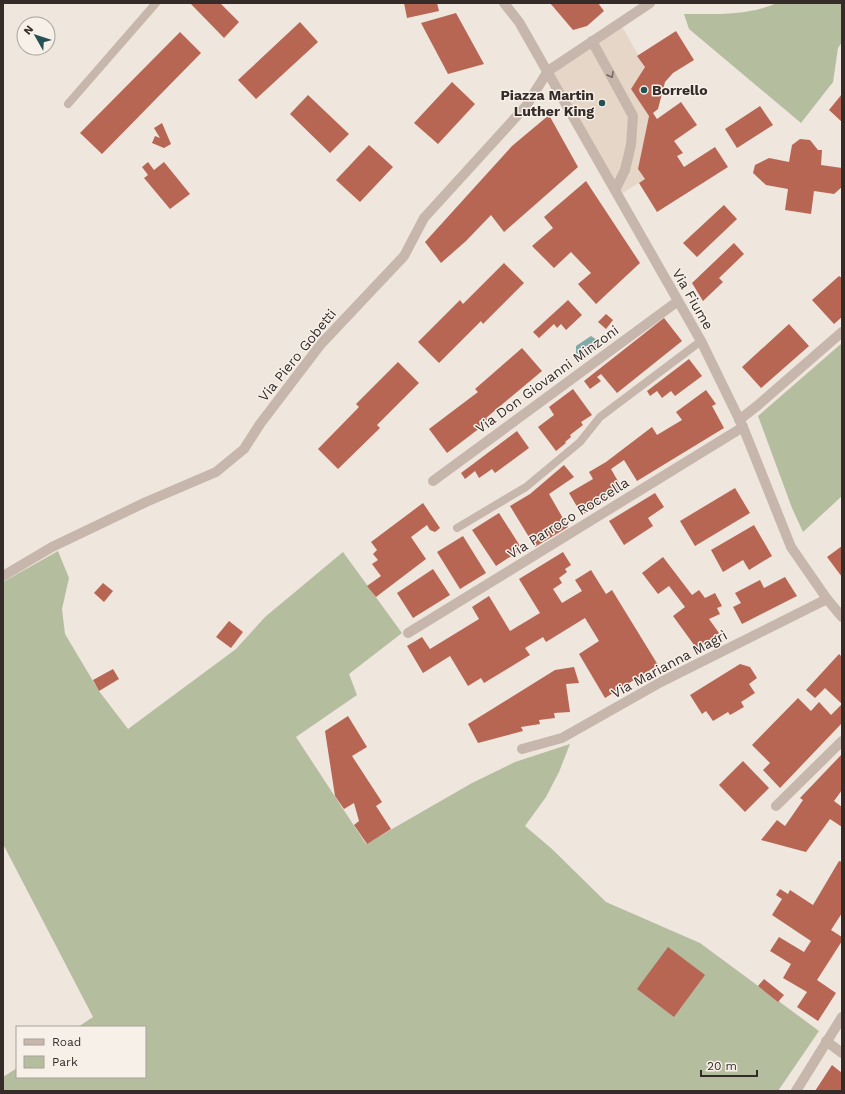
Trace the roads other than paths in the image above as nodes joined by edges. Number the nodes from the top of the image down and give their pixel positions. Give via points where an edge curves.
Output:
1 (156, 3) edge
2 (504, 3) edge
3 (650, 3) edge
4 (592, 41) junction
5 (548, 71) junction
6 (68, 104) dead end
7 (615, 190) junction
8 (678, 300) junction
9 (842, 332) edge
10 (701, 341) junction
11 (741, 424) junction
12 (433, 481) dead end
13 (457, 528) dead end
14 (3, 576) edge
15 (827, 600) junction
16 (842, 617) edge
17 (408, 633) dead end
18 (842, 741) edge
19 (522, 749) dead end
20 (776, 806) dead end
21 (842, 1017) edge
22 (826, 1041) junction
23 (842, 1053) edge
24 (796, 1091) edge

1 - 6 lane
2 - 5 street, Via Fiume via 519,22
3 - 4 street
4 - 5 street
4 -> 7 street via 633,116 626,170
5 - 7 street, Via Fiume
5 - 14 street, Via Piero Gobetti via 526,106 424,218 404,256 321,344 244,449 216,472 52,547
7 - 8 street, Via Fiume
8 - 10 street, Via Fiume
8 - 12 street, Via Don Giovanni Minzoni
9 - 11 street, Via Parroco Roccella via 757,406
10 - 11 street, Via Fiume
10 - 13 lane via 600,417 580,442 526,487
11 - 15 street, Via Fiume via 791,547
11 - 17 street, Via Parroco Roccella
15 - 16 street, Via Fiume
15 - 19 street, Via Marianna Magrì via 661,682 562,738
18 - 20 street
21 - 22 street
22 - 23 street
22 - 24 street

